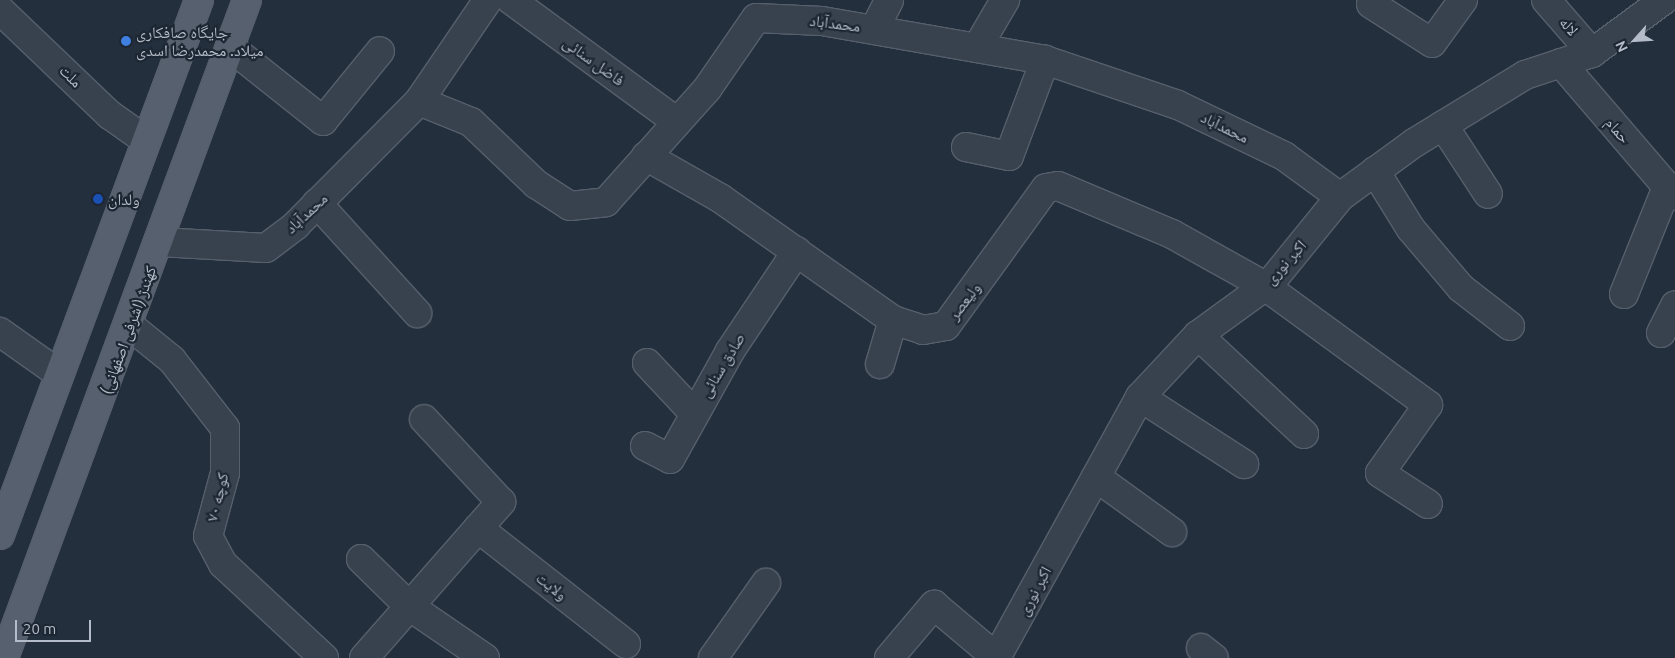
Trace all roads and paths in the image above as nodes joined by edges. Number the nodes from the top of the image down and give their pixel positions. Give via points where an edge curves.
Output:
1 (199, 0) edge
2 (246, 0) edge
3 (488, 0) edge
4 (511, 0) edge
5 (890, 0) edge
6 (1005, 0) edge
7 (1463, 0) edge
8 (1546, 0) edge
9 (1664, 0) edge
10 (1371, 4) dead end
11 (0, 10) edge
12 (826, 11) edge
13 (875, 28) junction
14 (230, 48) junction
15 (977, 48) junction
16 (380, 51) dead end
17 (1592, 53) junction
18 (1044, 60) junction
19 (1561, 63) junction
20 (419, 101) junction
21 (677, 122) junction
22 (1443, 125) junction
23 (144, 140) junction
24 (966, 147) dead end
25 (646, 156) junction
26 (1375, 171) junction
27 (1671, 192) edge
28 (1488, 194) dead end
29 (1340, 197) junction
30 (317, 203) junction
31 (160, 242) junction
32 (797, 251) junction
33 (1265, 286) junction
34 (1624, 294) dead end
35 (1675, 305) edge
36 (417, 313) dead end
37 (893, 320) junction
38 (130, 326) junction
39 (1510, 326) dead end
40 (0, 332) edge
41 (1661, 333) dead end
42 (1198, 335) junction
43 (646, 363) dead end
44 (880, 364) dead end
45 (58, 373) junction
46 (1140, 397) junction
47 (694, 413) junction
48 (424, 419) dead end
49 (1304, 434) dead end
50 (645, 446) dead end
51 (1244, 464) dead end
52 (1096, 477) junction
53 (1428, 504) dead end
54 (478, 528) junction
55 (1172, 532) dead end
56 (0, 535) edge
57 (362, 559) dead end
58 (766, 583) dead end
59 (409, 606) junction
60 (626, 644) dead end
61 (4, 658) edge
62 (324, 658) edge
63 (364, 658) edge
64 (485, 658) edge
65 (713, 658) edge
66 (889, 658) edge
67 (997, 658) edge

1 - 23 main road
2 - 14 main road, کهندژ (اشرفی اصفهانی)
3 - 20 street, محمدآباد
4 - 21 street, فاضل سنائی
5 - 13 street
6 - 15 street
7 - 10 street via 1432,43
8 - 17 street, لاله
9 - 17 street, اکبر نوری
11 - 23 street, ملت via 110,115
12 - 13 street, محمدآباد
12 - 21 street, محمدآباد via 756,18 707,89
13 - 15 street, محمدآباد
14 - 16 street via 323,121
14 - 31 main road, کهندژ (اشرفی اصفهانی)
15 - 18 street, محمدآباد
17 - 19 street, اکبر نوری
18 - 24 street via 1009,156
18 - 29 street, محمدآباد via 1178,105 1284,156
19 - 22 street, اکبر نوری via 1525,75
19 - 27 street, حمام
20 - 25 street, محمدآباد via 471,122 536,184 570,206 606,202
20 - 30 street, محمدآباد
21 - 25 street, محمدآباد
22 - 26 street, اکبر نوری
22 - 28 street
23 - 45 main road
25 - 32 street, ولیعصر via 720,198
26 - 29 street, اکبر نوری
26 - 39 street via 1411,228 1462,288
27 - 34 street
29 - 33 street, اکبر نوری
30 - 31 street, محمدآباد via 266,248
30 - 36 street
31 - 38 main road, کهندژ (اشرفی اصفهانی)
32 - 37 street, ولیعصر
32 - 47 street, صادق سنائی
33 - 37 street, ولیعصر via 1172,234 1058,186 1046,188 946,326 923,330
33 - 42 street, اکبر نوری
33 - 53 street, ولیعصر via 1428,405 1380,473
35 - 41 street
37 - 44 street
38 - 61 main road, کهندژ (اشرفی اصفهانی)
38 - 62 street, کوچه ۷۰ via 172,360 225,428 225,473 208,536 223,564
40 - 45 street
42 - 46 street, اکبر نوری
42 - 49 street
43 - 47 street
45 - 56 main road
46 - 51 street
46 - 52 street, اکبر نوری
47 - 50 street, صادق سنائی via 670,459
48 - 54 street via 500,502
52 - 55 street
52 - 67 street, اکبر نوری
54 - 59 street
54 - 60 street, ولایت
57 - 59 street
58 - 65 street
59 - 63 street
59 - 64 street
66 - 67 street via 934,605

